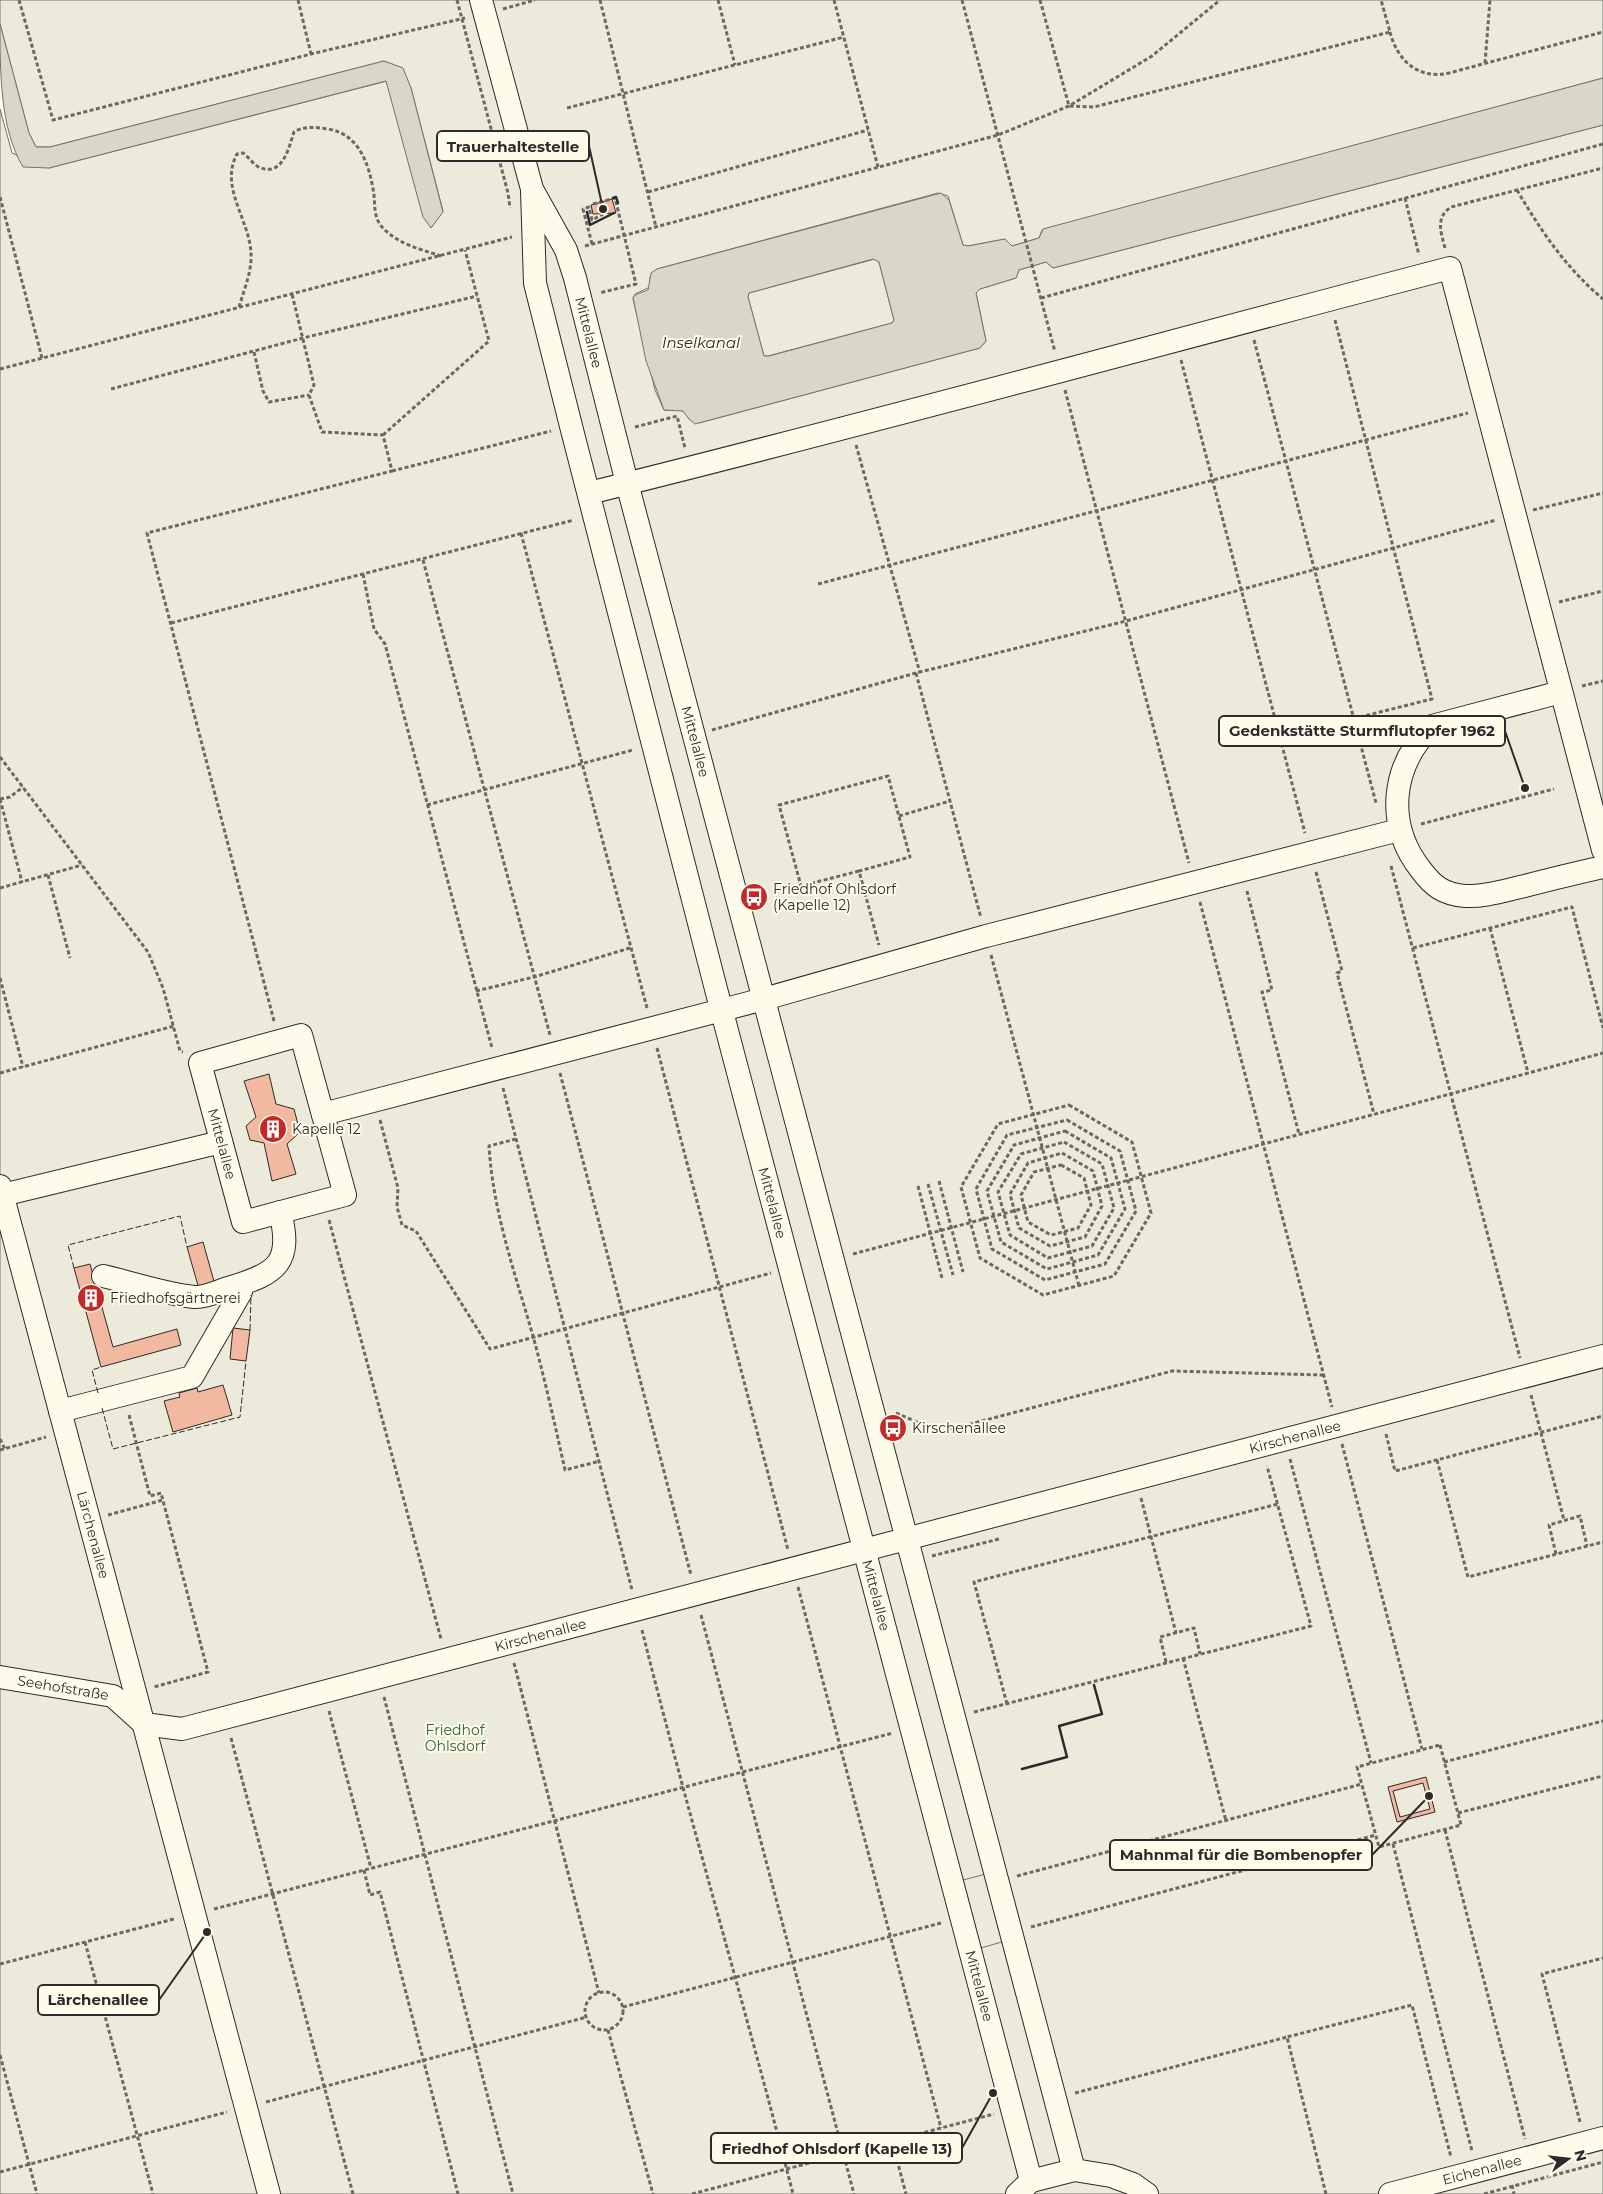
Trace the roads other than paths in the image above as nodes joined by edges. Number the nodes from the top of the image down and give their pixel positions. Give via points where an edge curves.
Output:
1 (483, 7) edge
2 (532, 188) junction
3 (627, 483) junction
4 (589, 493) junction
5 (1562, 692) junction
6 (1399, 830) junction
7 (1603, 850) edge
8 (1603, 867) edge
9 (764, 999) junction
10 (721, 1009) junction
11 (323, 1114) junction
12 (221, 1142) junction
13 (1, 1191) edge
14 (280, 1212) junction
15 (103, 1276) dead end
16 (240, 1285) junction
17 (1603, 1356) edge
18 (63, 1421) junction
19 (906, 1538) junction
20 (865, 1549) junction
21 (0, 1678) edge
22 (144, 1724) junction
23 (1594, 2140) edge
24 (1074, 2170) junction
25 (1024, 2188) edge
26 (269, 2194) edge
27 (1147, 2194) edge
28 (1390, 2194) edge

1 - 2 street, Mittelallee
2 - 3 street, Mittelallee via 566,250
2 - 4 street, Mittelallee via 536,283
3 - 4 street
3 - 5 street via 851,428 1450,268
3 - 9 street, Mittelallee
4 - 10 street, Mittelallee
5 - 6 street via 1432,726 1417,741 1405,765 1396,797
5 - 7 street
6 - 8 street via 1413,860 1435,888 1464,896 1494,893
6 - 9 street via 986,936
9 - 10 street
9 - 19 street, Mittelallee
10 - 11 street
10 - 20 street, Mittelallee
11 - 12 street, Mittelallee via 302,1035 200,1063
11 - 14 street, Mittelallee via 345,1194
12 - 13 street, Lärchenallee
12 - 14 street, Mittelallee via 243,1222
13 - 18 street, Lärchenallee
14 - 16 street via 286,1233 281,1261 272,1272
15 - 16 street via 196,1297
16 - 18 street via 241,1292 192,1377 124,1395
17 - 19 street, Kirschenallee
18 - 22 street, Lärchenallee
19 - 20 street, Kirschenallee
19 - 24 street, Mittelallee
20 - 22 street, Kirschenallee via 182,1729
20 - 25 street, Mittelallee via 1010,2110
21 - 22 street, Seehofstraße via 113,1696
22 - 26 street, Lärchenallee
23 - 28 street, Eichenallee
24 - 25 street
24 - 27 street via 1111,2176 1133,2184

